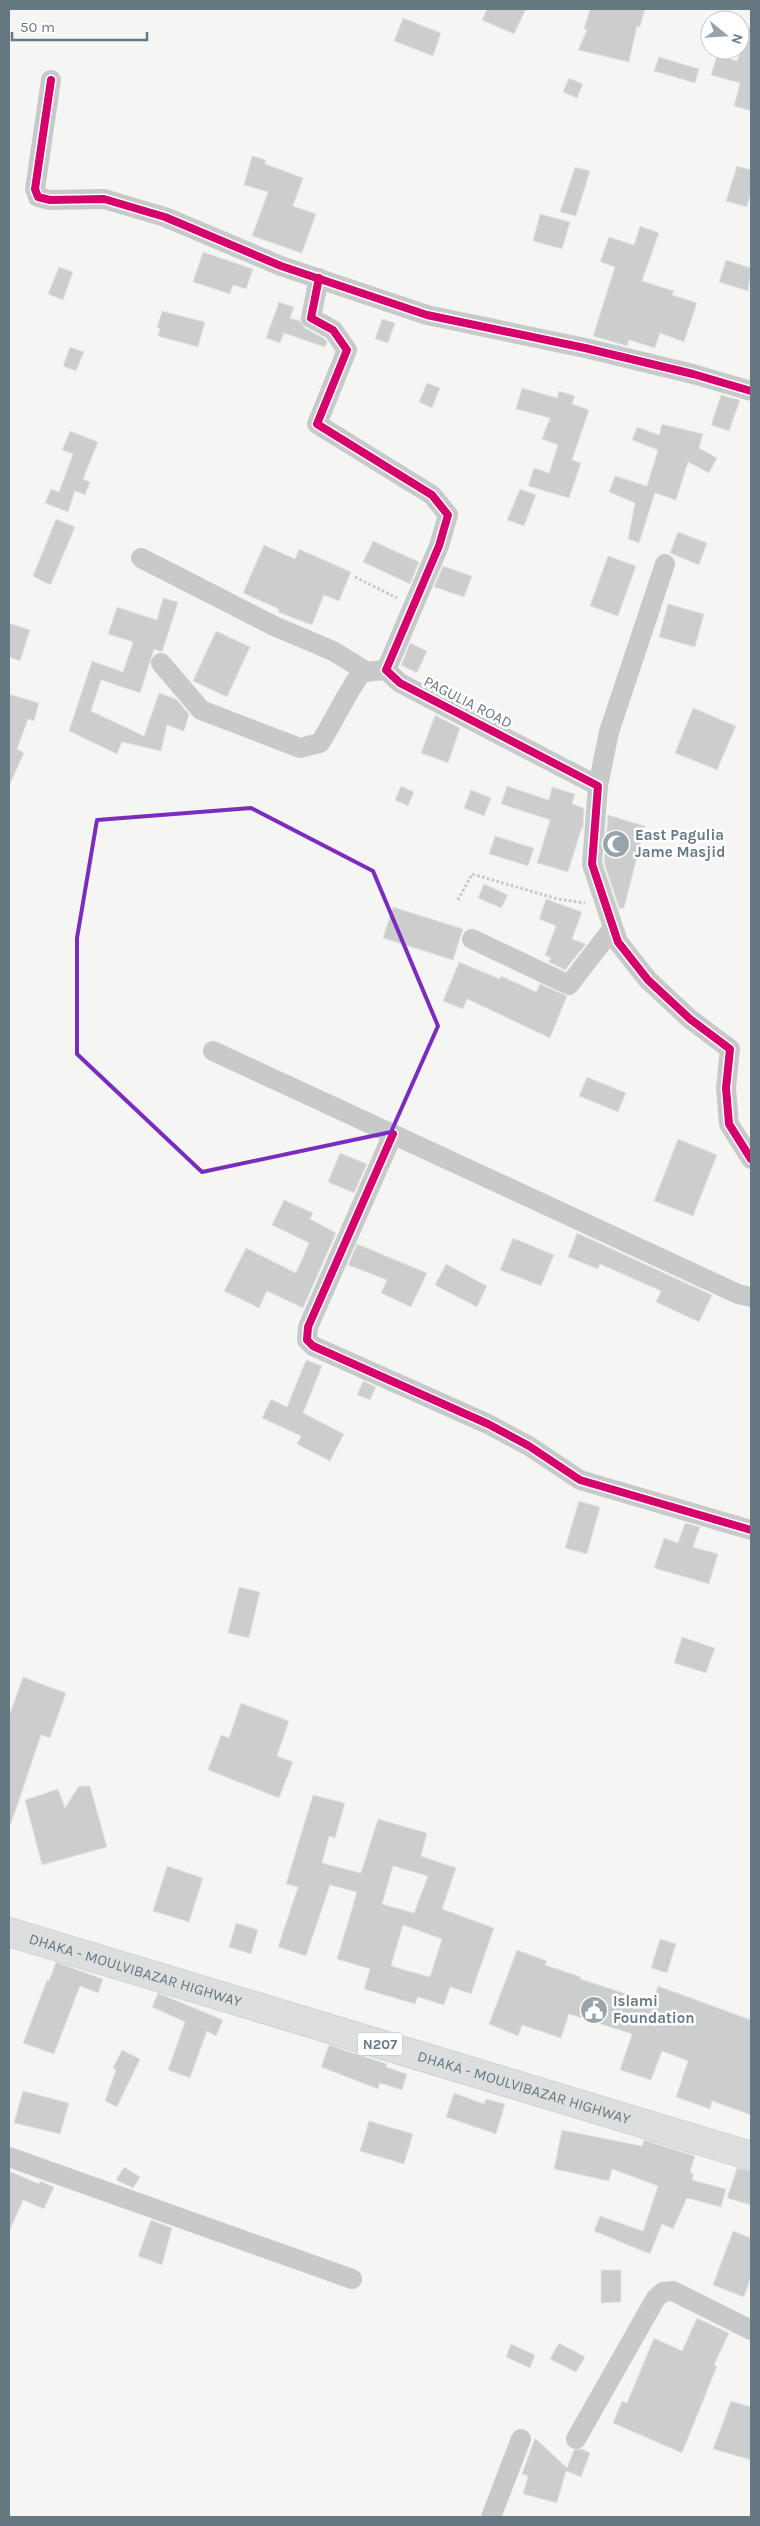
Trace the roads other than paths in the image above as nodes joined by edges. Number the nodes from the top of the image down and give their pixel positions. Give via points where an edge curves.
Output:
1 (51, 80) dead end
2 (319, 278) junction
3 (751, 391) edge
4 (141, 558) dead end
5 (665, 564) dead end
6 (162, 663) dead end
7 (377, 671) junction
8 (598, 786) junction
9 (613, 928) junction
10 (472, 939) dead end
11 (213, 1051) dead end
12 (393, 1134) junction
13 (751, 1159) edge
14 (751, 1297) edge
15 (751, 1530) edge
16 (9, 1932) edge
17 (751, 2156) edge
18 (9, 2157) edge
19 (352, 2279) dead end
20 (751, 2330) edge
21 (521, 2439) dead end
22 (576, 2439) dead end
23 (491, 2517) edge

1 - 2 street via 35,189 38,197 50,200 104,199 165,217 281,266
2 - 3 street via 427,315 585,348
2 - 7 street via 310,318 333,330 347,350 316,424 432,495 448,516 413,606
4 - 7 street, PAGULIA ROAD via 274,626
5 - 8 street via 609,732
6 - 7 street via 201,710 300,748 320,743 338,715 346,693 362,672
7 - 8 street, PAGULIA ROAD
8 - 9 street via 592,864
9 - 10 street via 569,984
9 - 13 street via 618,942 648,980 690,1019 730,1049 726,1088 729,1124
11 - 12 street
12 - 14 street via 738,1294
12 - 15 street via 308,1327 307,1340 313,1346 488,1424 529,1446 580,1480
16 - 17 highway, DHAKA - MOULVIBAZAR HIGHWAY / N207
18 - 19 street
20 - 22 street via 674,2291 663,2292 656,2298
21 - 23 street

